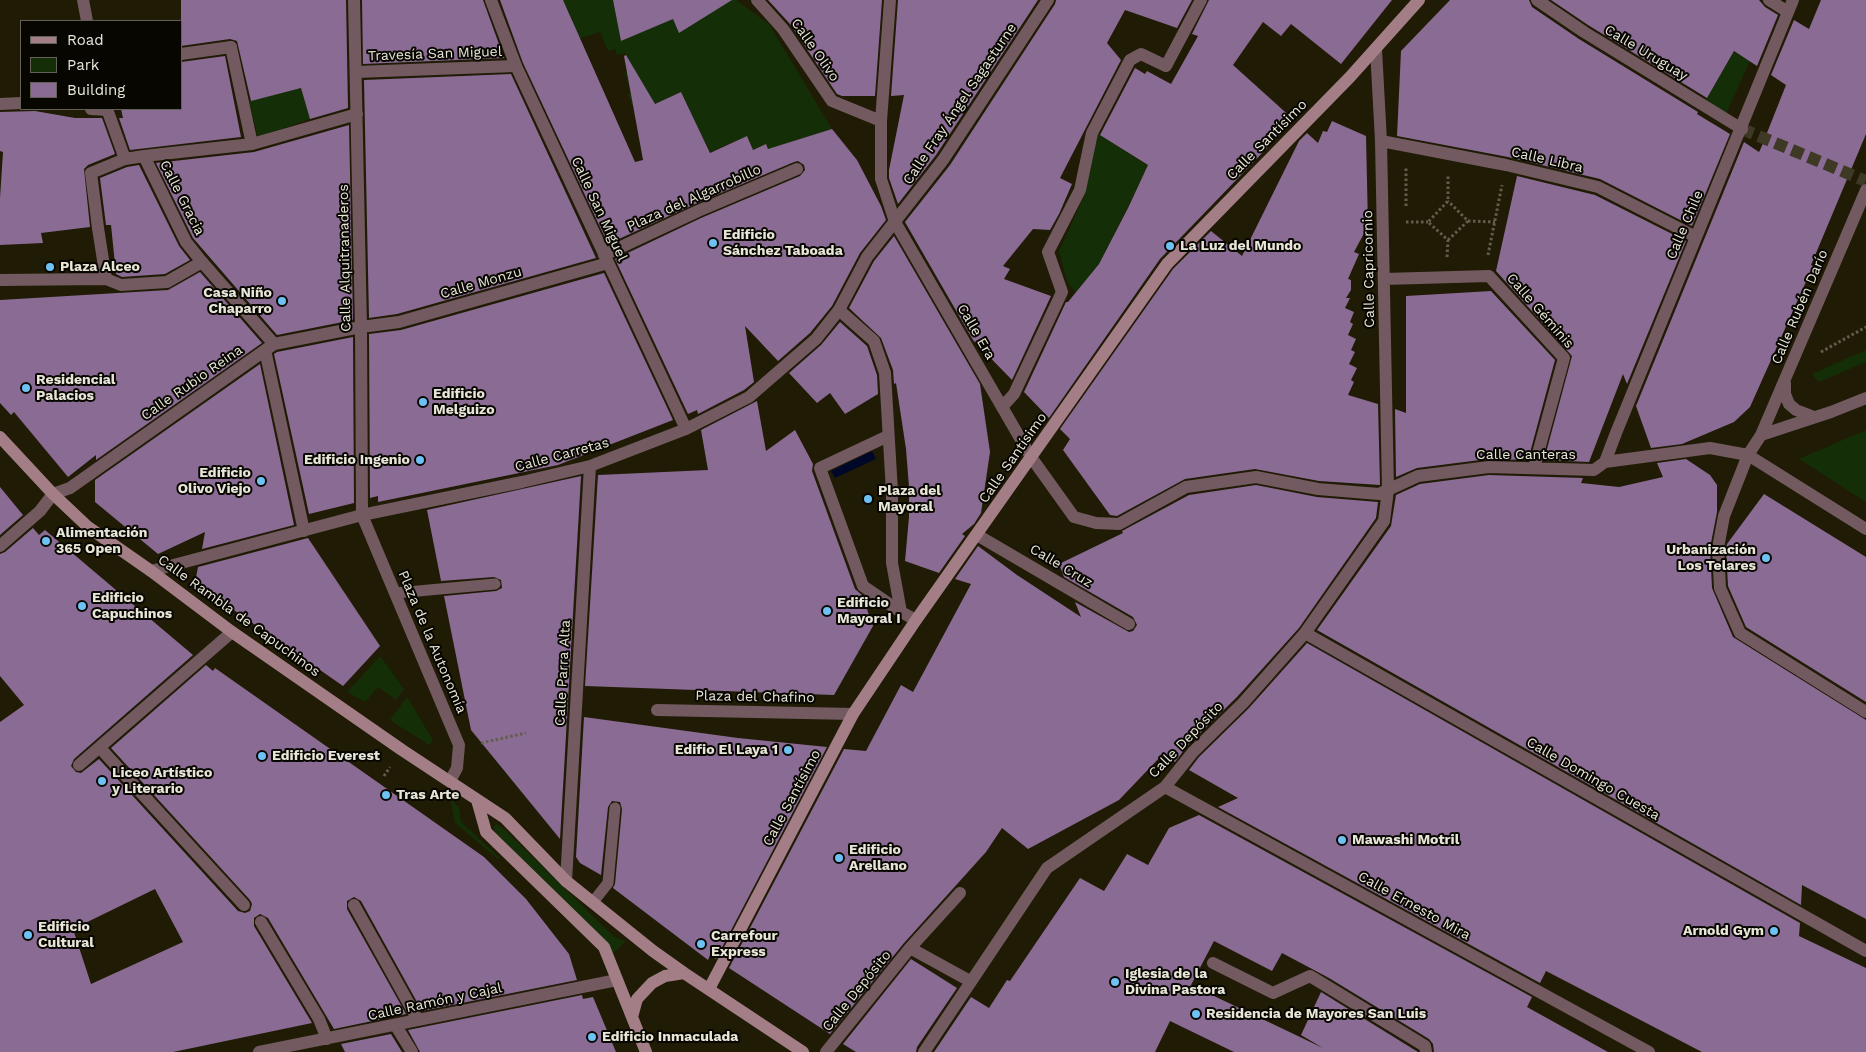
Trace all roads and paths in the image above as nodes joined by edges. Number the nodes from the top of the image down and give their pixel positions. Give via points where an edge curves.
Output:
1 (83, 0) edge
2 (354, 0) edge
3 (491, 0) edge
4 (757, 0) edge
5 (890, 0) edge
6 (1048, 0) edge
7 (1201, 0) edge
8 (1419, 0) edge
9 (1537, 0) edge
10 (1769, 0) edge
11 (1790, 6) edge
12 (87, 20) edge
13 (1376, 49) junction
14 (182, 54) edge
15 (516, 66) junction
16 (356, 72) junction
17 (20, 103) edge
18 (0, 104) edge
19 (108, 110) edge
20 (357, 114) junction
21 (880, 122) junction
22 (1742, 128) junction
23 (1381, 141) junction
24 (252, 144) junction
25 (1448, 154) junction
26 (144, 156) junction
27 (124, 159) junction
28 (1506, 165) junction
29 (797, 169) dead end
30 (1866, 190) edge
31 (1448, 201) junction
32 (1468, 221) junction
33 (895, 222) junction
34 (1406, 222) dead end
35 (1428, 222) junction
36 (1495, 222) junction
37 (1696, 237) junction
38 (1448, 240) junction
39 (606, 259) junction
40 (202, 262) junction
41 (1484, 276) junction
42 (1447, 277) junction
43 (106, 279) junction
44 (1384, 279) junction
45 (0, 280) edge
46 (839, 310) junction
47 (361, 327) junction
48 (1866, 327) edge
49 (270, 347) junction
50 (1817, 354) dead end
51 (1785, 380) junction
52 (1866, 398) edge
53 (1002, 407) junction
54 (1814, 417) junction
55 (686, 429) junction
56 (1762, 435) junction
57 (888, 436) junction
58 (0, 437) edge
59 (1748, 455) junction
60 (1031, 457) junction
61 (1606, 462) junction
62 (590, 466) junction
63 (1534, 468) junction
64 (1388, 490) junction
65 (53, 494) junction
66 (362, 515) junction
67 (1866, 529) edge
68 (304, 531) junction
69 (977, 535) junction
70 (0, 546) edge
71 (151, 570) junction
72 (495, 584) dead end
73 (396, 593) junction
74 (901, 612) junction
75 (916, 620) junction
76 (1129, 624) dead end
77 (232, 632) junction
78 (1305, 632) junction
79 (656, 710) dead end
80 (1866, 712) edge
81 (853, 714) junction
82 (526, 733) dead end
83 (478, 744) dead end
84 (100, 748) junction
85 (80, 765) dead end
86 (392, 765) dead end
87 (384, 776) dead end
88 (450, 781) junction
89 (1165, 787) junction
90 (477, 800) junction
91 (615, 808) dead end
92 (566, 881) junction
93 (960, 892) dead end
94 (593, 902) junction
95 (244, 905) dead end
96 (354, 905) dead end
97 (261, 922) dead end
98 (910, 948) junction
99 (1866, 951) edge
100 (1214, 963) dead end
101 (684, 973) junction
102 (617, 980) junction
103 (970, 981) junction
104 (709, 989) junction
105 (632, 1017) junction
106 (418, 1020) junction
107 (396, 1026) junction
108 (327, 1039) junction
109 (266, 1051) edge
110 (412, 1052) edge
111 (646, 1052) edge
112 (803, 1052) edge
113 (826, 1052) edge
114 (924, 1052) edge
115 (1426, 1052) edge
116 (1649, 1052) edge

1 - 12 street
2 - 16 street, Calle Alquitranaderos
3 - 15 street, Calle San Miguel
4 - 21 street, Calle Olivo via 783,29 832,101
5 - 21 street, Calle Era
6 - 33 street, Calle Fray Ángel Sagasturne via 943,160
7 - 53 street via 1166,66 1141,54 1130,60 1092,133 1080,190 1048,252 1062,292 1014,394
8 - 13 main road, Calle Santísimo
9 - 22 street, Calle Uruguay
10 - 11 street
11 - 22 street, Calle Chile
13 - 23 street, Calle Capricornio
13 - 60 main road, Calle Santísimo via 1167,264
14 - 24 street via 231,47
15 - 16 street, Travesía San Miguel
15 - 39 street, Calle San Miguel
16 - 20 street, Calle Alquitranaderos
17 - 18 street
19 - 27 street
20 - 24 street
20 - 47 street, Calle Alquitranaderos
21 - 33 street, Calle Era via 881,179
22 - 37 street, Calle Chile
23 - 25 street, Calle Libra
23 - 44 street, Calle Capricornio
24 - 26 street
25 - 28 street, Calle Libra
25 - 31 path
26 - 27 street, Calle Gracia
26 - 40 street, Calle Gracia via 186,242
27 - 43 street, Calle Gracia via 91,173
28 - 36 path
28 - 37 street, Calle Libra via 1598,187
29 - 39 street, Plaza del Algarrobillo via 698,211
30 - 51 street, Calle Rubén Darío
31 - 32 path
31 - 35 path
32 - 36 path
32 - 38 path
33 - 46 street, Calle Carretas via 867,257
33 - 53 street, Calle Era
34 - 35 path
35 - 38 path
36 - 41 path
37 - 61 street, Calle Chile
38 - 42 path
39 - 47 street, Calle Monzu via 399,322
39 - 55 street, Calle San Miguel
40 - 43 street via 167,282 121,284
40 - 49 street, Calle Gracia
41 - 42 street, Calle Géminis
41 - 63 street, Calle Géminis via 1489,276 1564,358
42 - 44 street, Calle Géminis
43 - 45 street
44 - 64 street, Calle Capricornio
46 - 55 street, Calle Carretas via 816,338 749,397
46 - 57 street via 874,340 885,373
47 - 49 street, Calle Rubio Reina
47 - 66 street, Calle Alquitranaderos
48 - 50 path
49 - 65 street, Calle Rubio Reina via 70,488
49 - 68 street
51 - 54 street via 1789,404
51 - 56 street, Calle Rubén Darío
52 - 54 street
53 - 60 street, Calle Era
54 - 56 street
55 - 62 street, Calle Carretas
56 - 59 street
57 - 74 street via 892,563
57 - 74 street via 820,468 863,586
58 - 65 main road, Calle Rambla de Capuchinos
59 - 61 street, Calle Canteras via 1710,448
59 - 67 street
59 - 80 street via 1724,516 1718,548 1720,588 1740,633
60 - 64 street, Calle Canteras via 1074,517 1096,523 1119,524 1186,488 1256,477 1318,489 1379,494
60 - 69 main road, Calle Santísimo
61 - 63 street, Calle Canteras via 1594,470
62 - 66 street, Calle Carretas
62 - 92 street, Calle Parra Alta
63 - 64 street, Calle Canteras via 1489,467 1418,476
64 - 78 street, Calle Depósito via 1384,521
65 - 70 street via 40,511
65 - 71 main road, Calle Rambla de Capuchinos via 88,527
66 - 68 street, Calle Carretas
66 - 73 street, Plaza de la Autonomía
68 - 71 street, Calle Carretas
69 - 75 main road, Calle Santísimo
69 - 76 street, Calle Cruz
71 - 77 main road, Calle Rambla de Capuchinos
72 - 73 lane
73 - 88 street, Plaza de la Autonomía via 460,745 458,768
74 - 75 street
75 - 81 main road, Calle Santísimo
77 - 84 street
77 - 88 main road, Calle Rambla de Capuchinos
78 - 89 street, Calle Depósito via 1243,703 1193,752
78 - 99 street, Calle Domingo Cuesta
79 - 81 street, Plaza del Chafino
81 - 104 main road, Calle Santísimo
82 - 83 path
84 - 85 street
84 - 95 street
86 - 87 path
88 - 90 main road, Calle Rambla de Capuchinos
89 - 103 street, Calle Depósito via 1047,868
89 - 116 street, Calle Ernesto Mira
90 - 92 main road, Calle Rambla de Capuchinos via 505,818
90 - 102 main road via 486,832 604,947
91 - 94 lane via 608,883
92 - 94 main road, Calle Rambla de Capuchinos
93 - 98 street, Calle Depósito
94 - 101 main road, Calle Rambla de Capuchinos
96 - 106 street
97 - 108 street via 319,1019
98 - 103 street, Calle Depósito
98 - 113 street, Calle Depósito
100 - 115 street via 1274,993 1310,976 1425,1046
101 - 104 main road, Calle Rambla de Capuchinos
101 - 105 main road via 665,976 652,983 637,999
102 - 105 main road
102 - 106 street, Calle Ramón y Cajal
103 - 114 street, Calle Depósito
104 - 112 main road, Calle Rambla de Capuchinos
105 - 111 main road
106 - 107 street, Calle Ramón y Cajal
107 - 108 street, Calle Ramón y Cajal
107 - 110 street
108 - 109 street, Calle Ramón y Cajal

